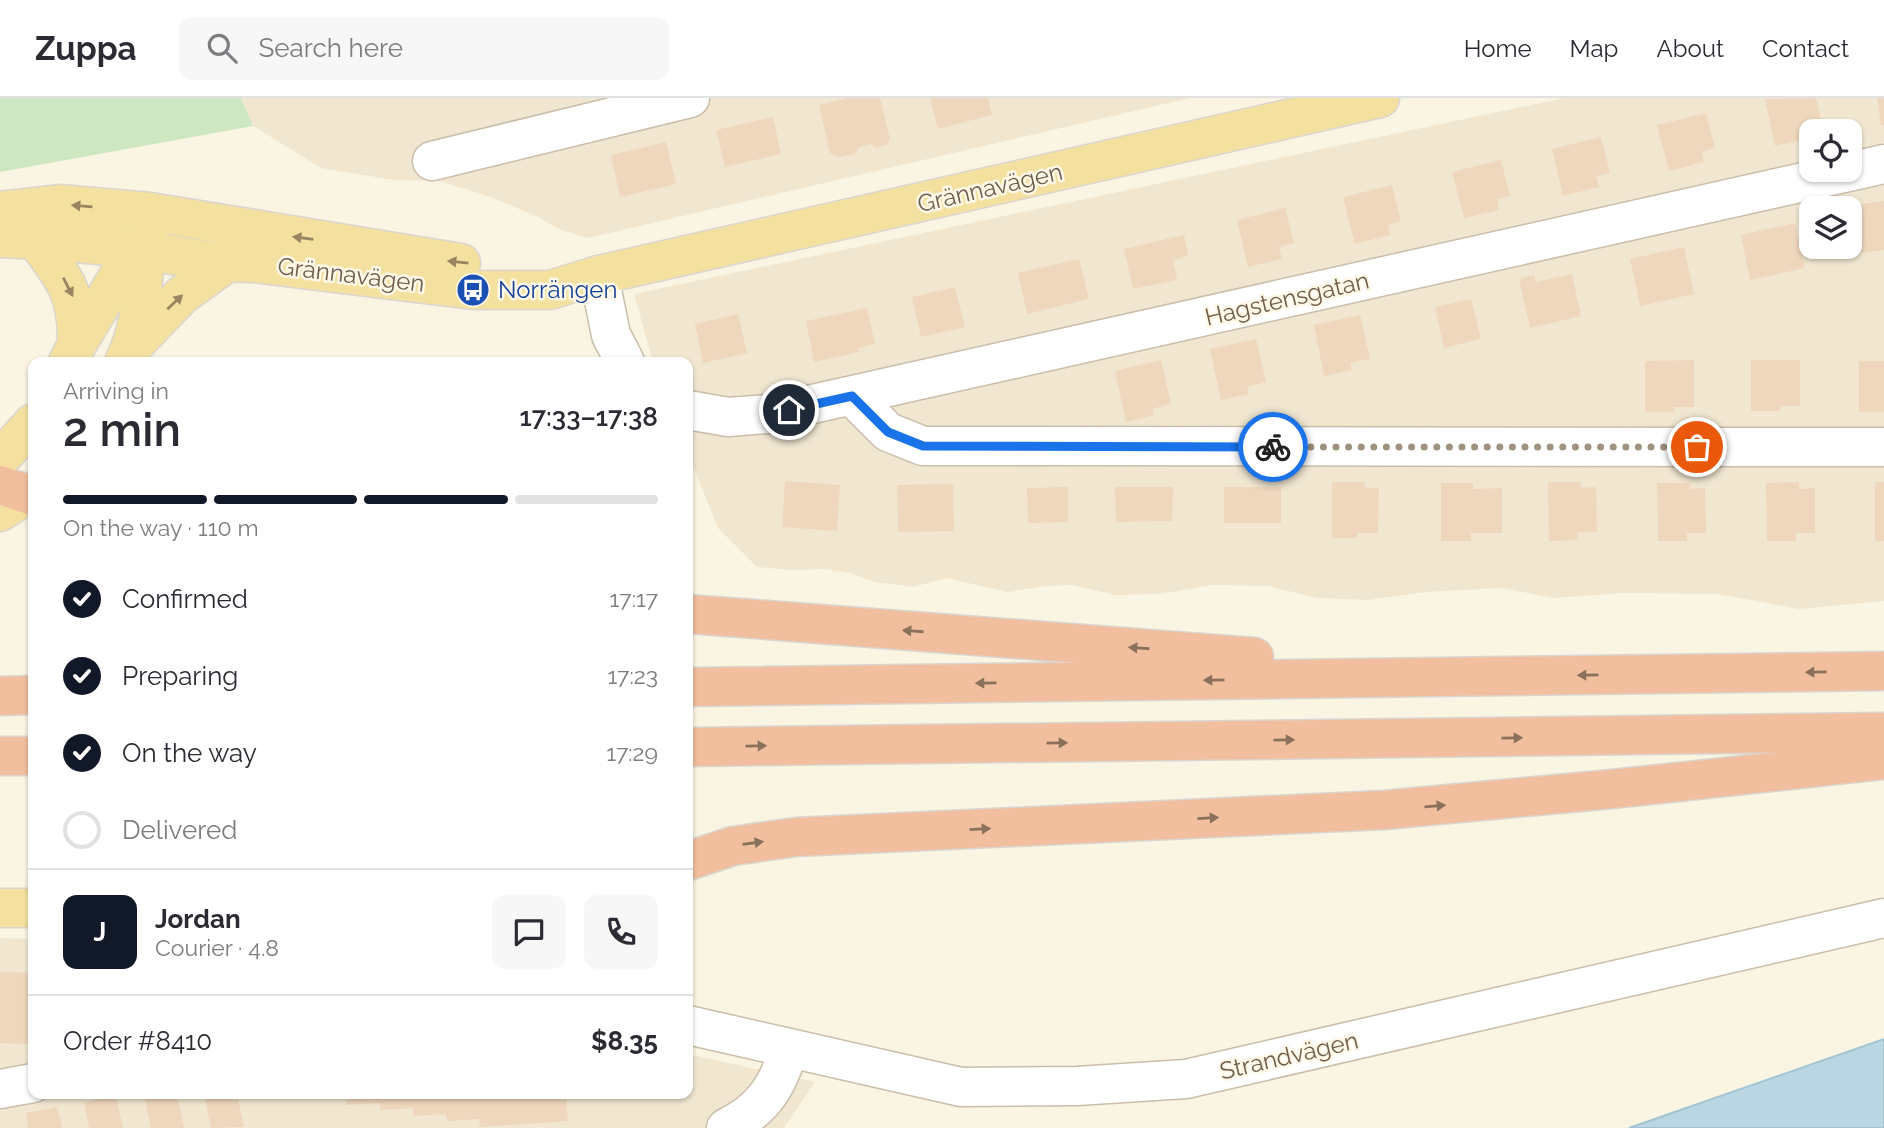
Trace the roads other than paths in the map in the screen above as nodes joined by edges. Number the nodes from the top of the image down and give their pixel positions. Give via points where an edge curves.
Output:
1 (690, 98) edge
2 (1380, 98) edge
3 (595, 109) edge
4 (432, 161) dead end
5 (1884, 164) edge
6 (0, 211) edge
7 (150, 212) junction
8 (18, 239) edge
9 (145, 251) junction
10 (225, 264) junction
11 (599, 275) junction
12 (72, 353) edge
13 (128, 355) edge
14 (622, 357) edge
15 (852, 396) junction
16 (693, 411) edge
17 (28, 428) edge
18 (1884, 447) edge
19 (0, 459) edge
20 (693, 614) edge
21 (1884, 671) edge
22 (1501, 676) junction
23 (693, 687) edge
24 (28, 695) edge
25 (0, 696) edge
26 (1884, 732) edge
27 (693, 747) edge
28 (0, 756) edge
29 (28, 756) edge
30 (1884, 760) edge
31 (693, 859) edge
32 (0, 908) edge
33 (28, 908) edge
34 (1884, 918) edge
35 (693, 1026) edge
36 (789, 1048) junction
37 (28, 1084) edge
38 (0, 1089) edge
39 (726, 1128) edge

1 - 3 street
2 - 11 main road, Grännavägen
3 - 4 street
5 - 15 street, Hagstensgatan
7 -> 6 main road, Grännavägen via 60,204
7 - 9 main road
11 -> 7 main road, Grännavägen via 556,266 457,263
8 - 9 main road, Grännavägen
8 -> 12 main road via 68,285 77,318
9 - 10 main road, Grännavägen
9 - 12 main road via 121,271
9 - 13 main road
10 - 11 main road, Grännavägen via 254,263 473,290 550,290
13 -> 10 main road via 182,295
11 - 14 street via 611,335
15 - 16 street, Hagstensgatan via 768,414 728,417
15 - 18 street via 888,432 923,446
17 - 19 main road
22 -> 20 highway
21 -> 22 highway
22 -> 23 highway
24 - 25 highway
27 -> 26 highway
28 - 29 highway
31 -> 30 highway via 733,846 796,837 1384,810
32 - 33 main road
34 - 36 street, Strandvägen via 1186,1079 961,1087
35 - 36 street, Strandvägen
36 - 39 street via 770,1094
37 - 38 street

